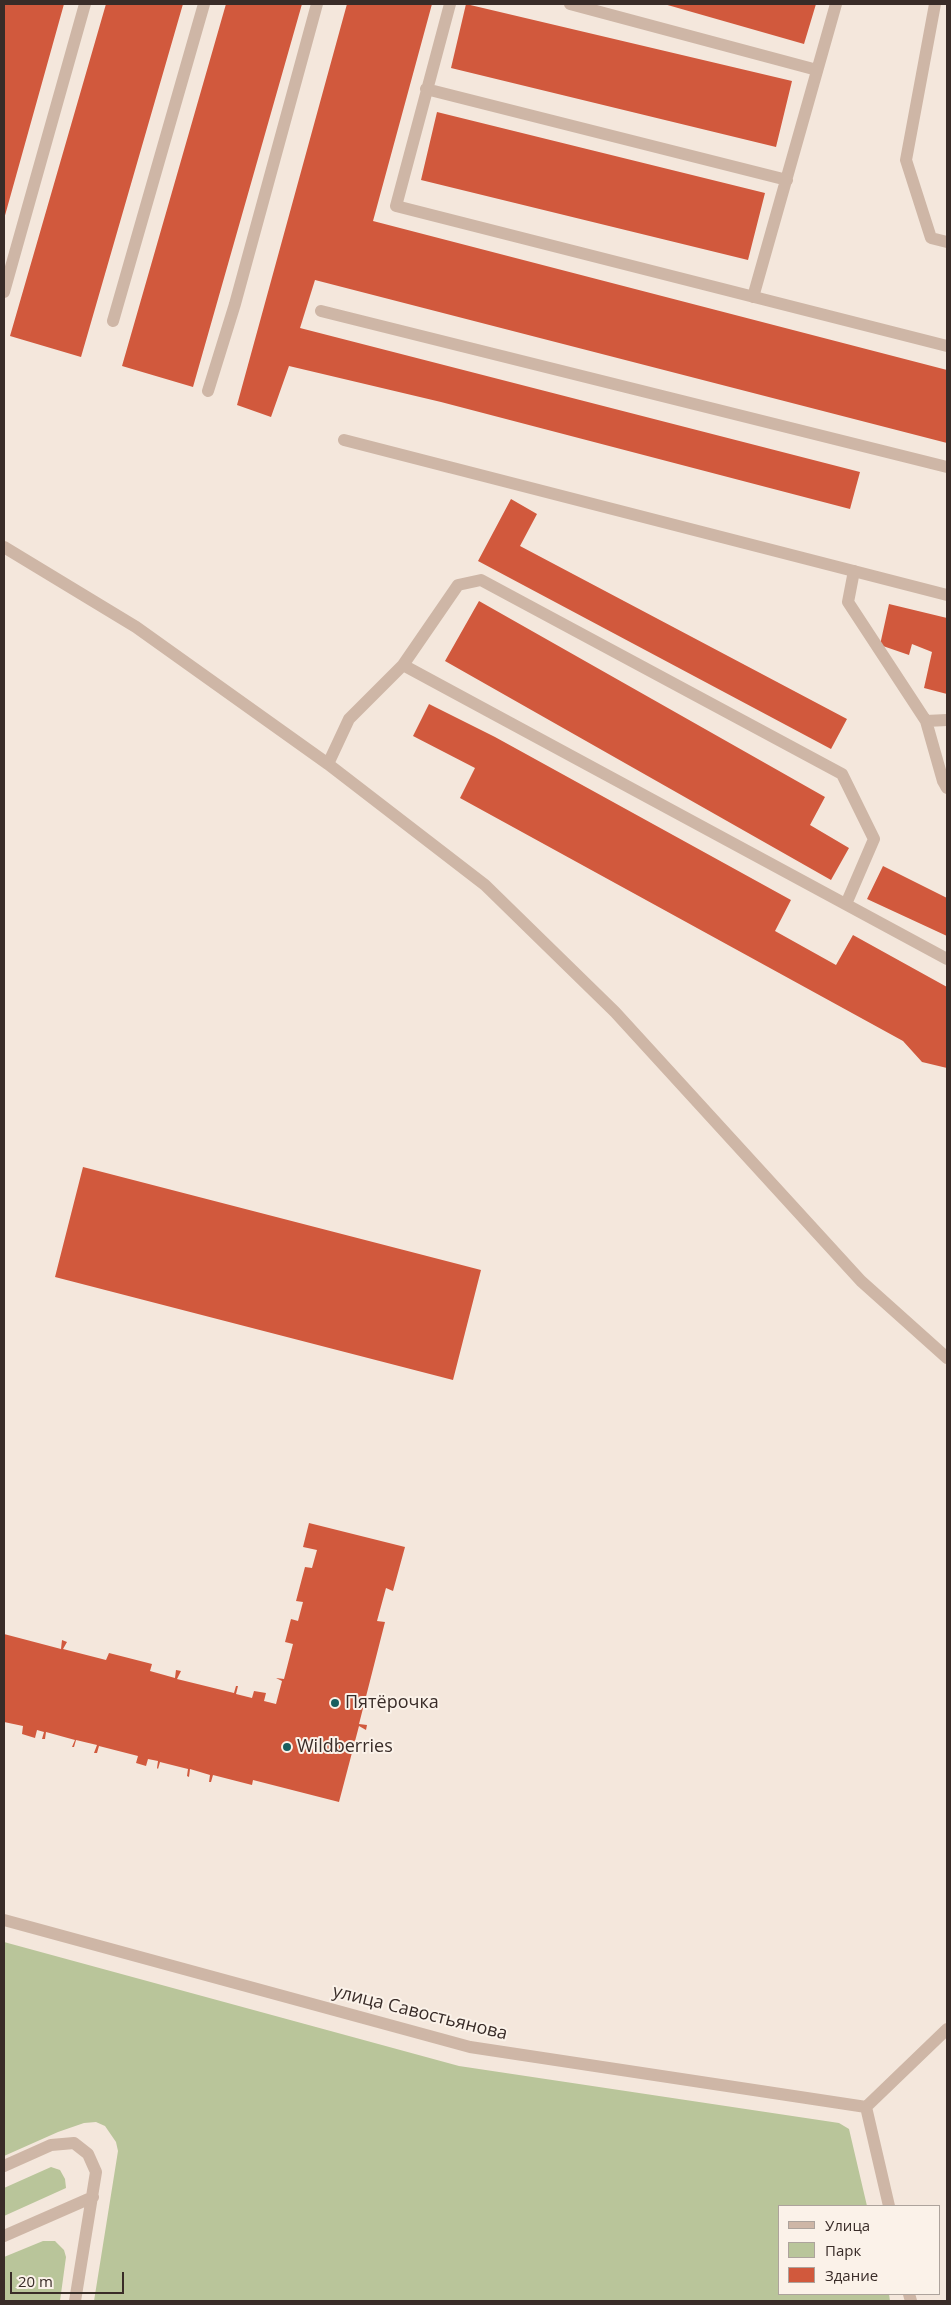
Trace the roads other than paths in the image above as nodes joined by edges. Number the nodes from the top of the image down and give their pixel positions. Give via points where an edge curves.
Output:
1 (86, 4) edge
2 (204, 4) edge
3 (317, 4) edge
4 (450, 4) edge
5 (570, 4) edge
6 (836, 4) edge
7 (935, 4) edge
8 (817, 70) junction
9 (426, 89) junction
10 (787, 180) junction
11 (947, 242) edge
12 (4, 292) edge
13 (753, 297) junction
14 (321, 311) dead end
15 (112, 321) dead end
16 (947, 346) edge
17 (208, 391) dead end
18 (344, 440) dead end
19 (947, 467) edge
20 (4, 547) edge
21 (854, 571) junction
22 (947, 595) edge
23 (403, 665) junction
24 (947, 720) edge
25 (926, 721) junction
26 (328, 764) junction
27 (947, 788) edge
28 (846, 904) junction
29 (947, 959) edge
30 (947, 1358) edge
31 (4, 1920) edge
32 (947, 2029) edge
33 (866, 2108) junction
34 (4, 2166) edge
35 (93, 2196) junction
36 (889, 2205) edge
37 (4, 2236) edge
38 (75, 2301) edge

1 - 12 street
2 - 15 street
3 - 17 street
4 - 9 street
5 - 8 street
6 - 8 street
7 - 11 street via 906,160 931,238
8 - 10 street
9 - 10 street
9 - 13 street via 396,206
10 - 13 street
13 - 16 street
14 - 19 street
18 - 21 street
20 - 26 street via 136,628
21 - 22 street
21 - 25 street via 848,602
23 - 26 street via 349,719
23 - 28 street
23 - 28 street via 458,585 481,580 842,774 874,839
24 - 25 street
25 - 27 street
26 - 30 street via 485,885 615,1012 861,1281
28 - 29 street
31 - 33 street, улица Савостьянова via 470,2047
32 - 33 street
33 - 36 street
34 - 35 street via 51,2145 74,2143 88,2154 96,2172
35 - 37 street
35 - 38 street

